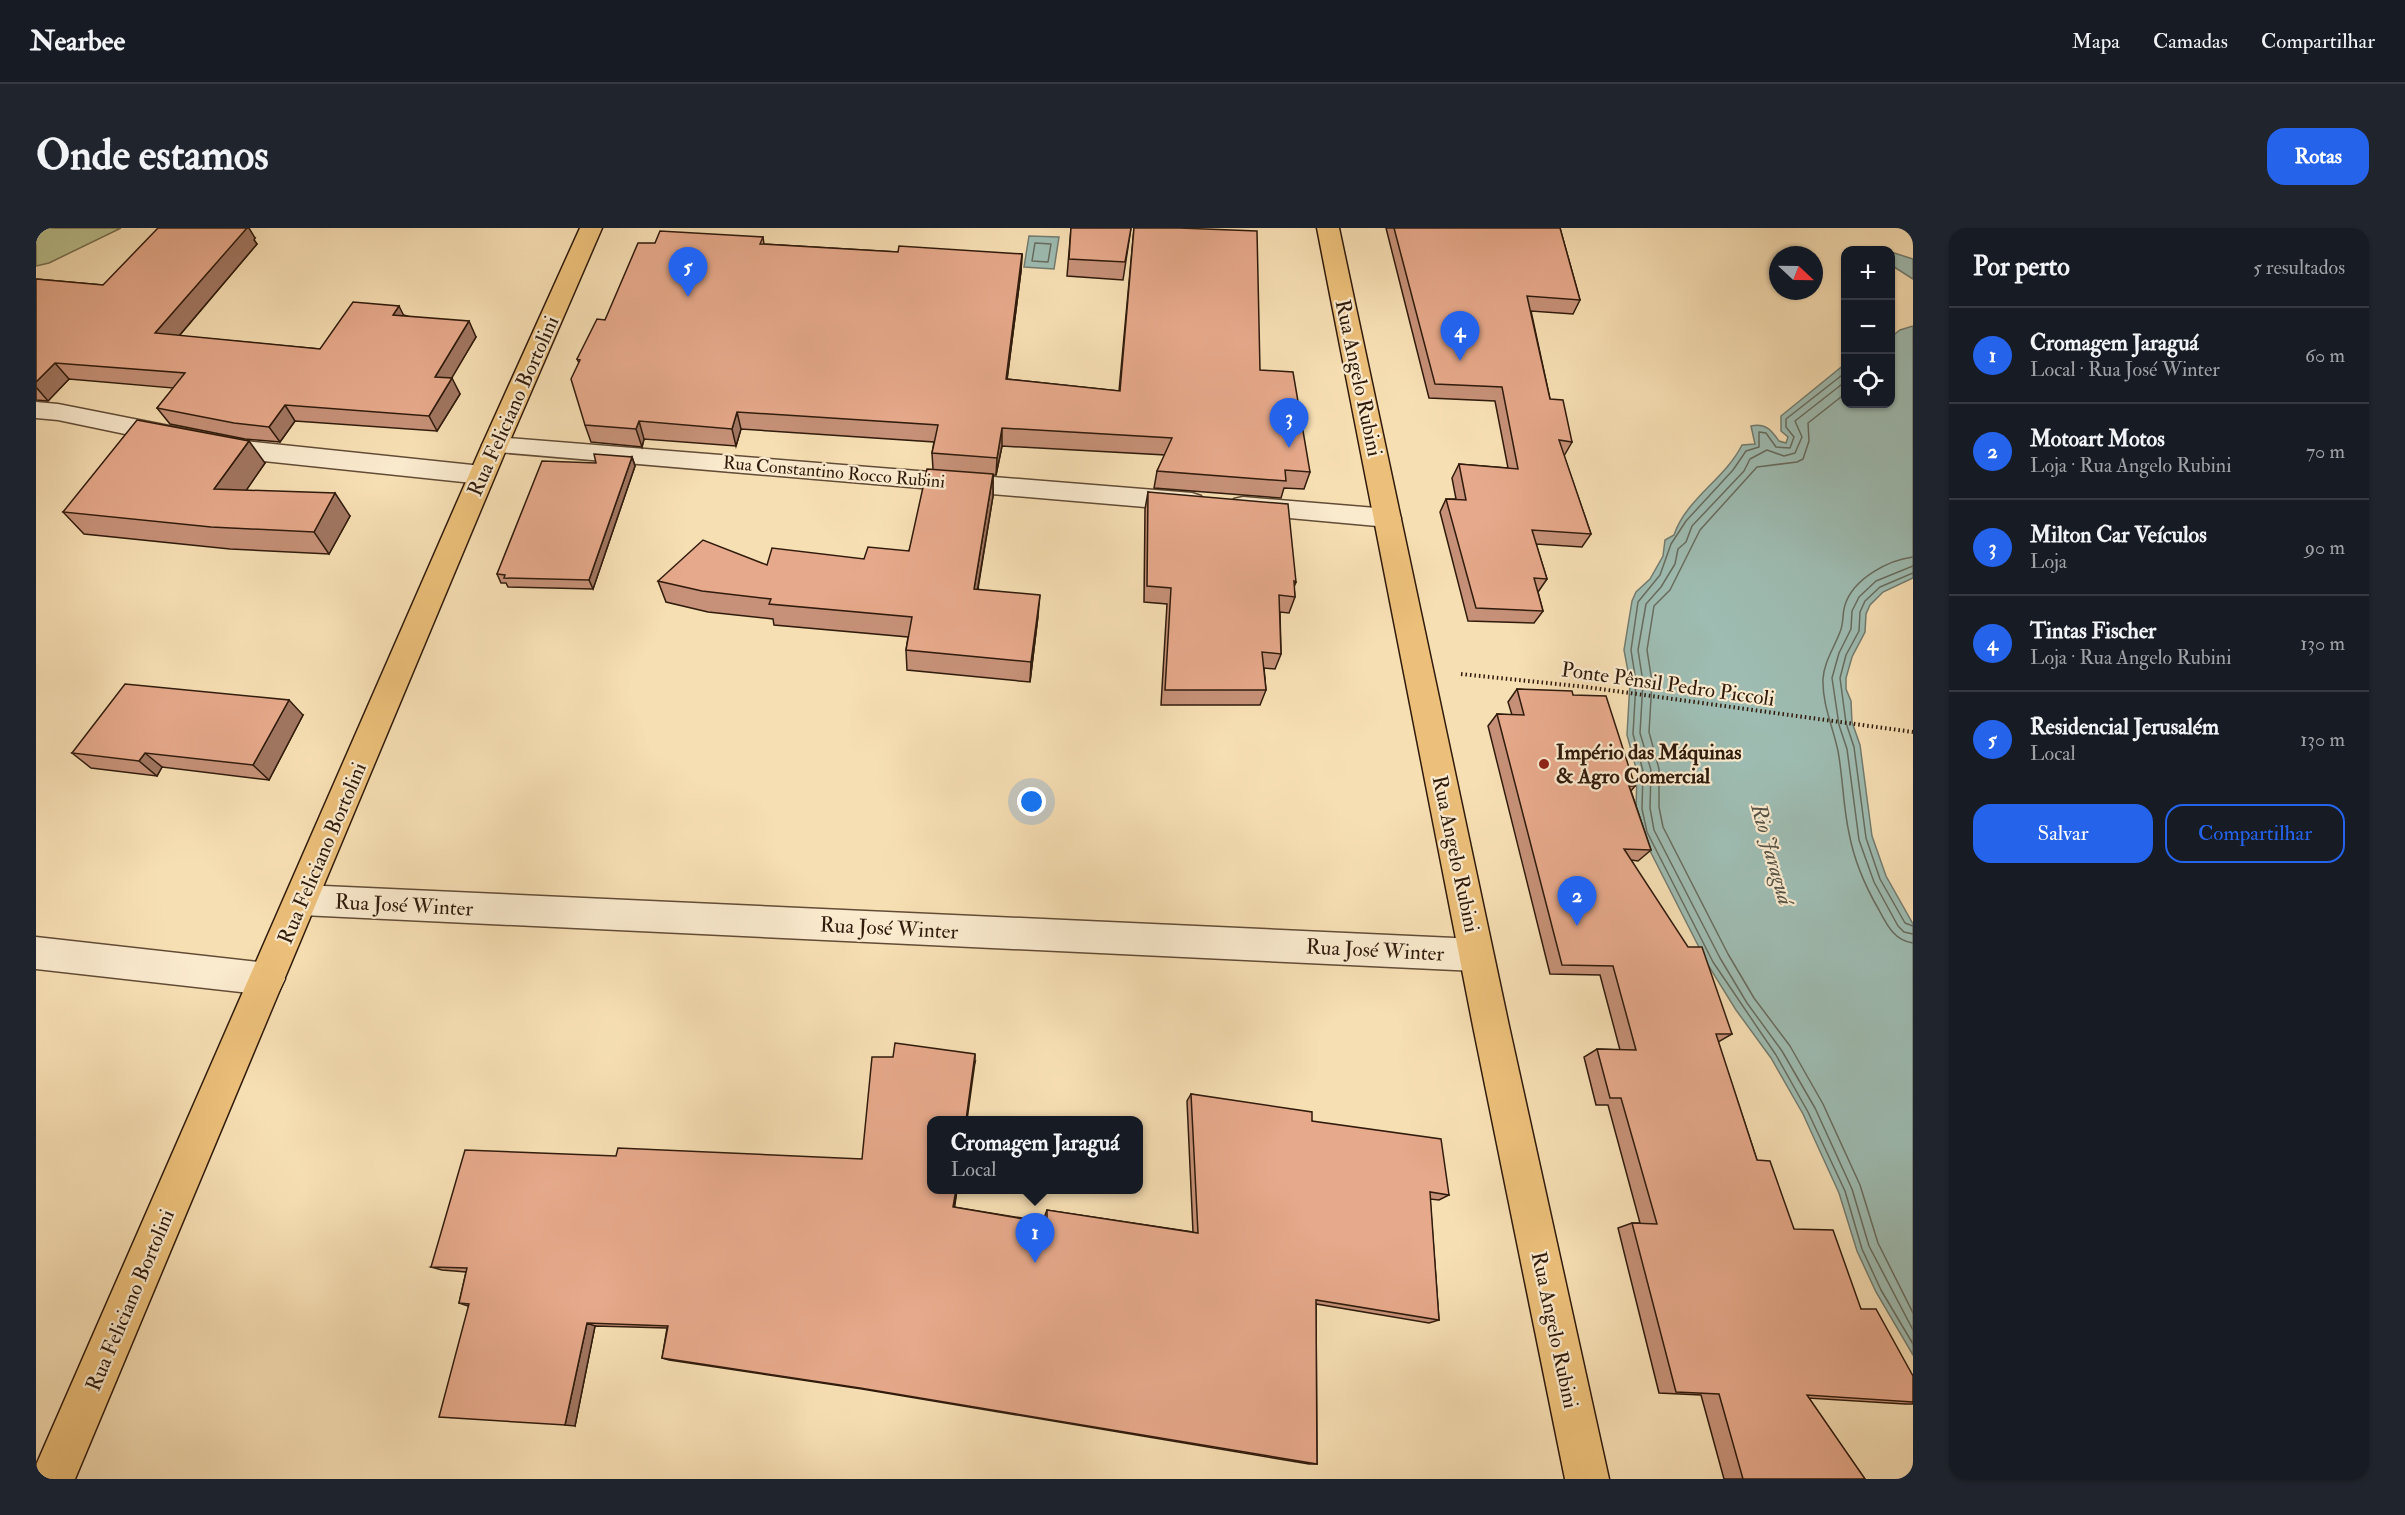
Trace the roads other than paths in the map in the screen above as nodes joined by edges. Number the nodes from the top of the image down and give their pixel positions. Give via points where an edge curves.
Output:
1 (591, 228) edge
2 (1328, 228) edge
3 (36, 410) edge
4 (495, 444) junction
5 (482, 475) junction
6 (1388, 518) junction
7 (302, 900) junction
8 (36, 953) edge
9 (1476, 955) junction
10 (267, 979) junction
11 (53, 1479) edge
12 (1587, 1479) edge

1 - 4 main road, Rua Feliciano Bortolini
2 - 6 main road, Rua Angelo Rubini
3 - 5 street via 245,450
4 - 5 main road, Rua Feliciano Bortolini
4 - 6 street, Rua Constantino Rocco Rubini
5 - 7 main road, Rua Feliciano Bortolini
6 - 9 main road, Rua Angelo Rubini
7 - 9 street, Rua José Winter
7 - 10 main road, Rua Feliciano Bortolini
8 - 10 street
9 - 12 main road, Rua Angelo Rubini
10 - 11 main road, Rua Feliciano Bortolini

